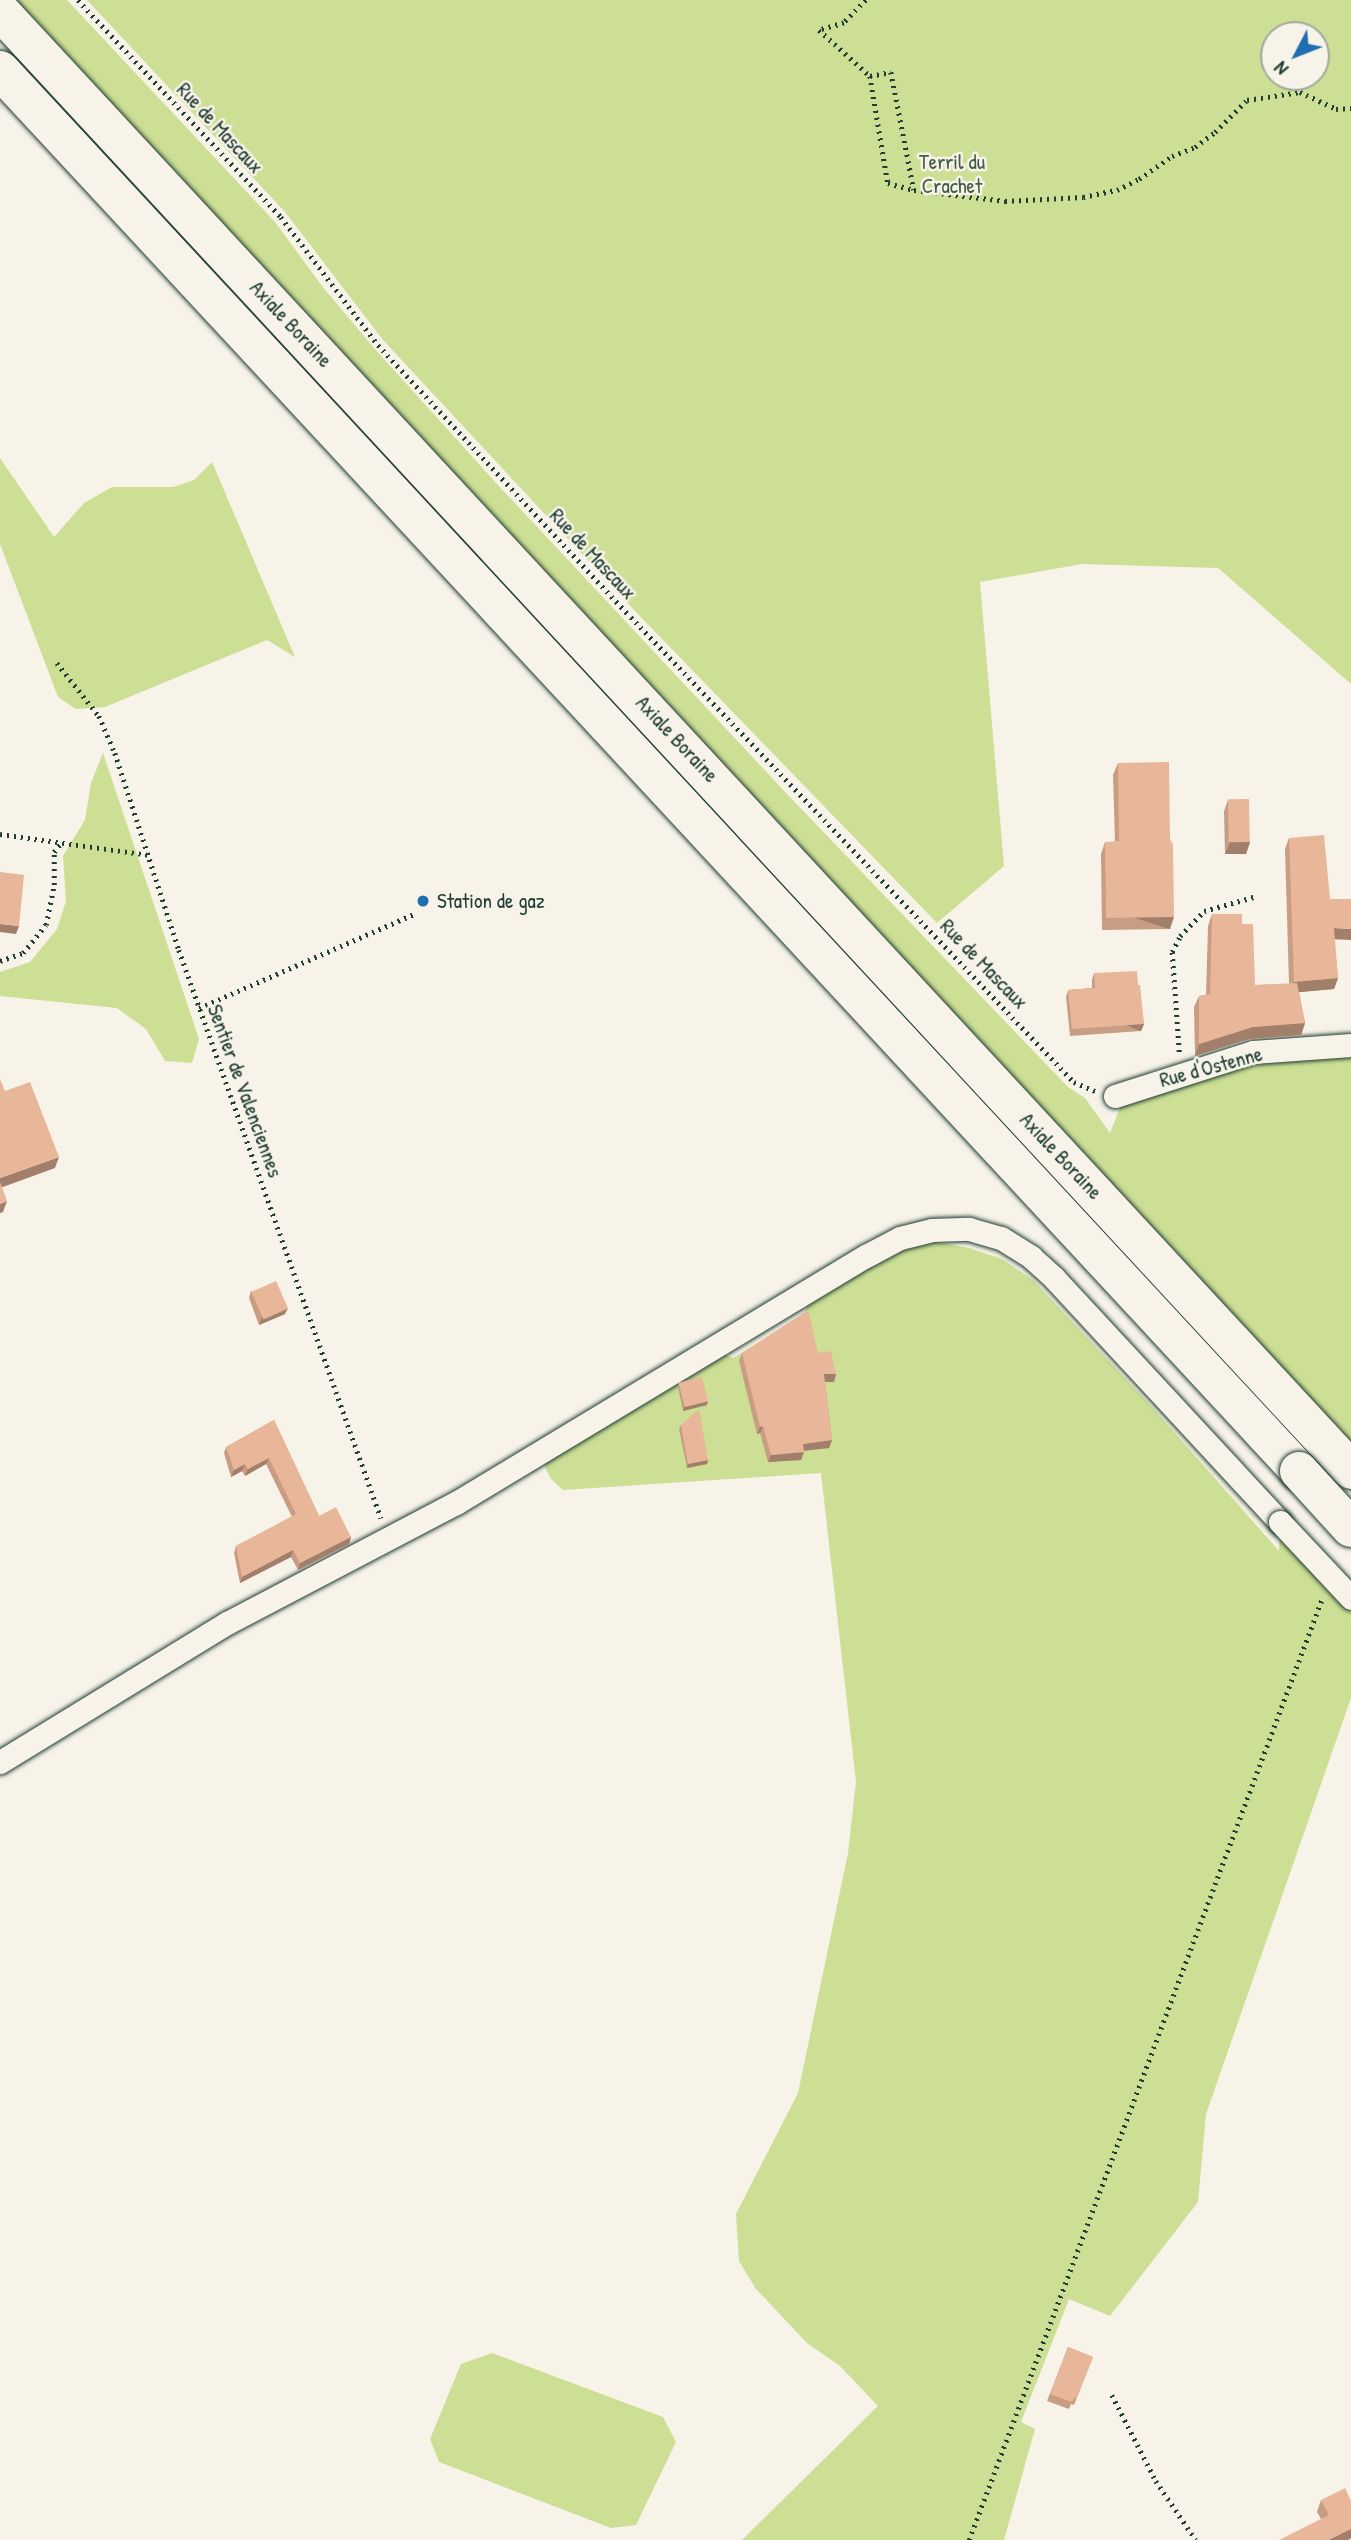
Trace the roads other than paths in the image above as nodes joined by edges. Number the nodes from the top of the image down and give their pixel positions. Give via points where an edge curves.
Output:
1 (0, 11) edge
2 (0, 70) edge
3 (1351, 1045) edge
4 (1115, 1096) road end
5 (1351, 1471) edge
6 (1351, 1528) edge
7 (1351, 1598) edge
8 (0, 1762) edge

1 - 5 highway, Axiale Boraine
2 - 6 highway, Axiale Boraine, bridge
3 - 4 street, Rue d'Ostenne via 1253,1052
7 - 8 street, bridge via 1031,1257 1001,1238 969,1230 932,1230 900,1238 866,1256 467,1496 227,1623

